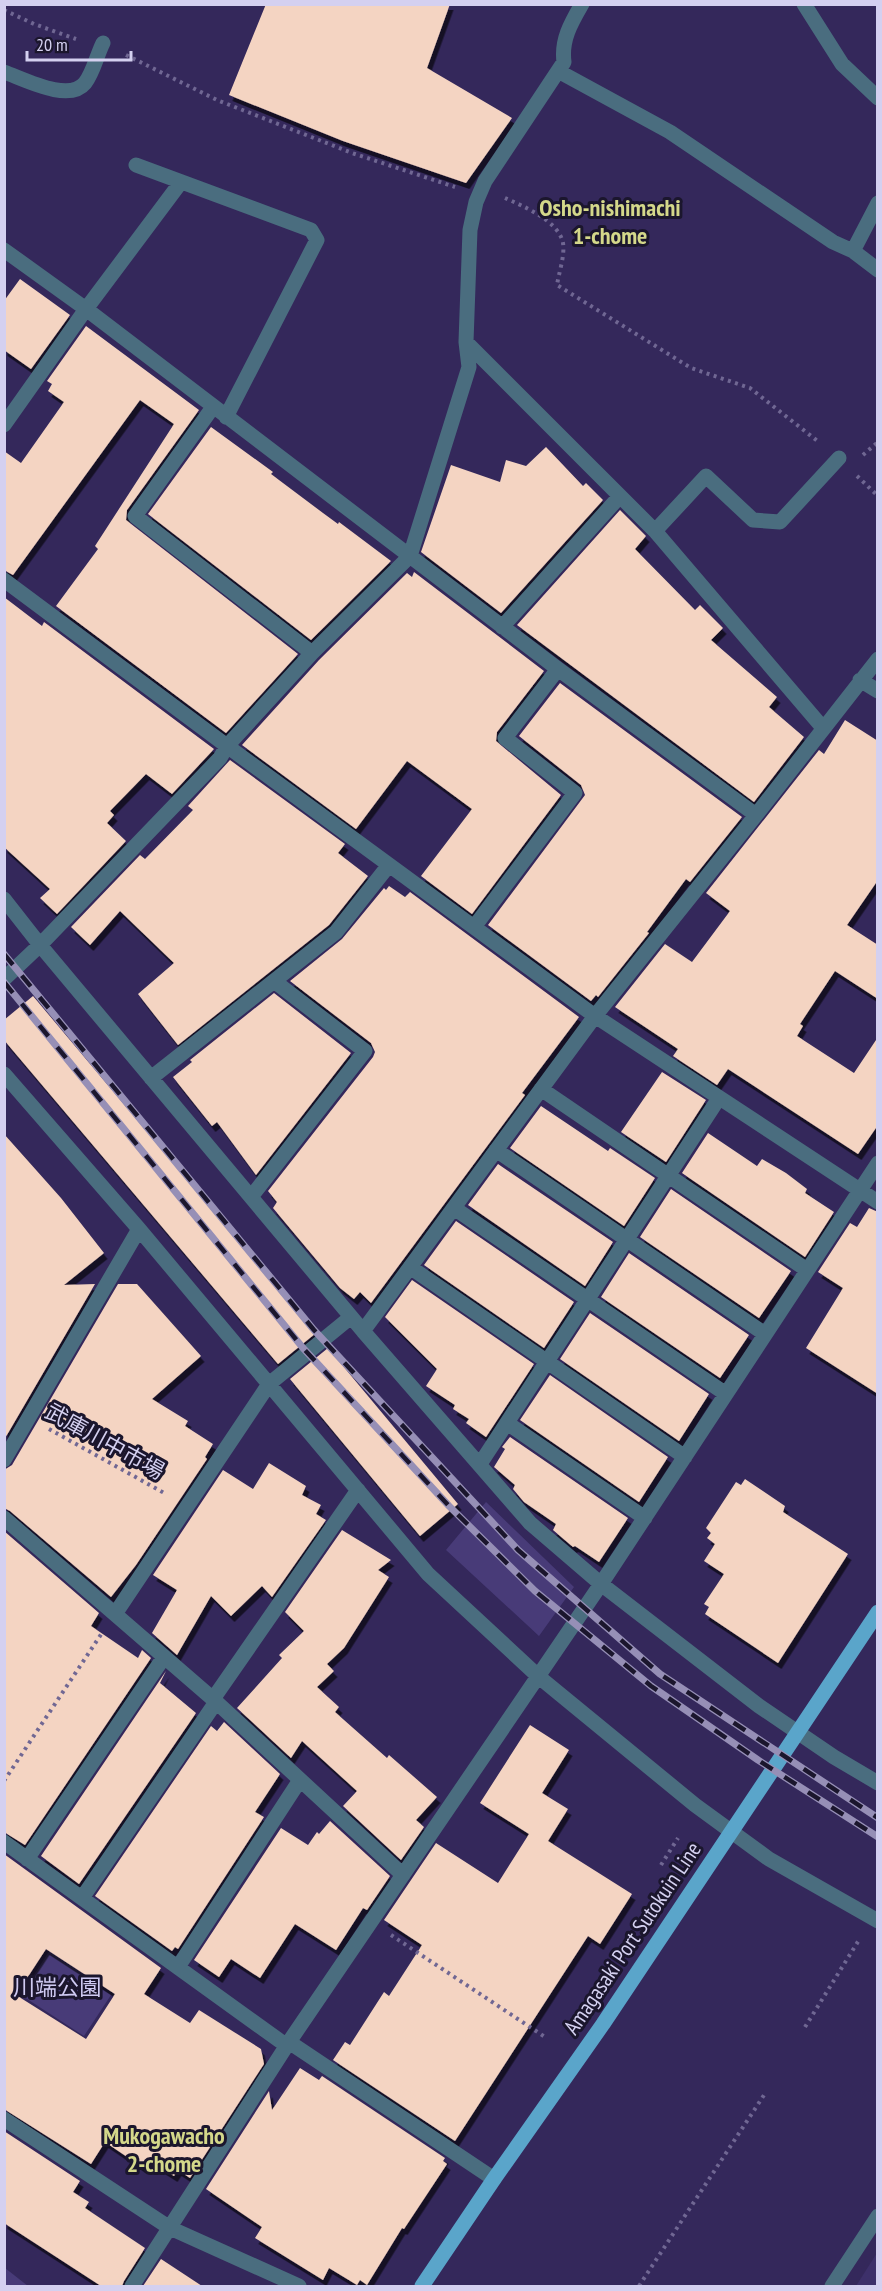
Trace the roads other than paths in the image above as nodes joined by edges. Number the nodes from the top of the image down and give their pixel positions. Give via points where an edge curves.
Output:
1 (582, 4) edge
2 (804, 4) edge
3 (103, 43) road end
4 (558, 71) junction
5 (4, 72) edge
6 (878, 98) edge
7 (136, 165) dead end
8 (181, 182) junction
9 (878, 203) edge
10 (4, 250) edge
11 (853, 251) junction
12 (878, 270) edge
13 (86, 309) junction
14 (466, 342) junction
15 (213, 407) junction
16 (226, 417) junction
17 (4, 425) edge
18 (839, 458) road end
19 (620, 496) junction
20 (655, 531) junction
21 (410, 556) junction
22 (4, 580) edge
23 (502, 627) junction
24 (312, 653) junction
25 (878, 659) edge
26 (558, 669) junction
27 (860, 680) junction
28 (878, 691) edge
29 (823, 728) junction
30 (227, 746) junction
31 (756, 815) junction
32 (389, 865) junction
33 (4, 899) edge
34 (474, 927) junction
35 (40, 945) junction
36 (4, 979) edge
37 (274, 981) junction
38 (595, 1016) junction
39 (4, 1074) edge
40 (152, 1078) junction
41 (541, 1089) junction
42 (720, 1098) junction
43 (496, 1150) junction
44 (878, 1163) edge
45 (670, 1176) junction
46 (860, 1190) junction
47 (251, 1197) junction
48 (878, 1202) edge
49 (453, 1208) junction
50 (139, 1229) junction
51 (628, 1240) junction
52 (410, 1267) junction
53 (807, 1270) junction
54 (588, 1301) junction
55 (351, 1317) junction
56 (363, 1331) junction
57 (765, 1334) junction
58 (547, 1363) junction
59 (269, 1384) junction
60 (726, 1394) junction
61 (507, 1423) junction
62 (685, 1457) junction
63 (4, 1460) edge
64 (480, 1464) junction
65 (358, 1490) junction
66 (4, 1518) edge
67 (645, 1518) junction
68 (601, 1584) junction
69 (878, 1612) edge
70 (115, 1614) junction
71 (164, 1657) junction
72 (539, 1677) junction
73 (214, 1701) junction
74 (798, 1731) junction
75 (300, 1780) junction
76 (878, 1783) edge
77 (730, 1831) junction
78 (4, 1842) edge
79 (27, 1859) junction
80 (403, 1875) junction
81 (82, 1898) junction
82 (878, 1921) edge
83 (178, 1967) junction
84 (288, 2044) junction
85 (4, 2119) edge
86 (494, 2179) junction
87 (878, 2216) edge
88 (170, 2228) junction
89 (132, 2286) edge
90 (299, 2286) edge
91 (422, 2286) edge
92 (832, 2286) edge

1 - 4 street via 566,35 564,62
2 - 6 street via 842,64
3 - 5 street via 80,88 54,90
4 - 11 street via 670,132 833,242
4 - 14 street via 480,192 470,230
7 - 8 street
8 - 13 street
8 - 16 street via 311,230 317,240
9 - 11 street
10 - 13 street
11 - 12 street
13 - 15 street
13 - 17 street
14 - 19 street
14 - 21 street via 469,367
15 - 16 street
15 - 24 street via 135,516
16 - 21 street
18 - 20 street via 780,522 753,520 706,476
19 - 20 street
19 - 23 street
20 - 29 street
21 - 23 street
21 - 24 street
22 - 30 street
23 - 26 street
24 - 30 street
25 - 27 street
26 - 31 street
26 - 34 street via 506,738 575,793
27 - 28 street
27 - 29 street
29 - 31 street
30 - 32 street
30 - 35 street via 220,758
31 - 38 street
32 - 34 street
32 - 37 street via 336,932
33 - 35 street
34 - 38 street
35 - 36 street
35 - 40 street
37 - 40 street
37 - 47 street via 365,1051
38 - 41 street
38 - 42 street
39 - 50 street
40 - 47 street
41 - 43 street
41 - 45 street
42 - 45 street
42 - 46 street
43 - 49 street
43 - 51 street
44 - 46 street
45 - 51 street
45 - 53 street
46 - 48 street
46 - 53 street
47 - 55 street
49 - 52 street
49 - 54 street
50 - 59 street
50 - 63 street
51 - 54 street
51 - 57 street
52 - 56 street
52 - 58 street
53 - 57 street
54 - 58 street
54 - 60 street
55 - 56 street
55 - 59 street
56 - 64 street
57 - 60 street
58 - 61 street
58 - 62 street
59 - 65 street
59 - 70 street
60 - 62 street
61 - 64 street
61 - 67 street
62 - 67 street
64 - 68 street via 530,1523
65 - 72 street via 428,1574
65 - 73 street
66 - 70 street
67 - 68 street
68 - 72 street
68 - 74 street via 759,1706
69 - 74 main road, Amagasaki Port Sutokuin Line
70 - 71 street
71 - 73 street
71 - 79 street
72 - 77 street
72 - 80 street
73 - 75 street
73 - 81 street
74 - 76 street
74 - 77 main road, Amagasaki Port Sutokuin Line
75 - 80 street
75 - 83 street
77 - 82 street via 769,1859
77 - 86 main road, Amagasaki Port Sutokuin Line via 603,2024
78 - 79 street
79 - 81 street
80 - 84 street
81 - 83 street
83 - 84 street
84 - 86 street
84 - 88 street
85 - 88 street
86 - 91 main road, Amagasaki Port Sutokuin Line
87 - 92 street
88 - 89 street
88 - 90 street

